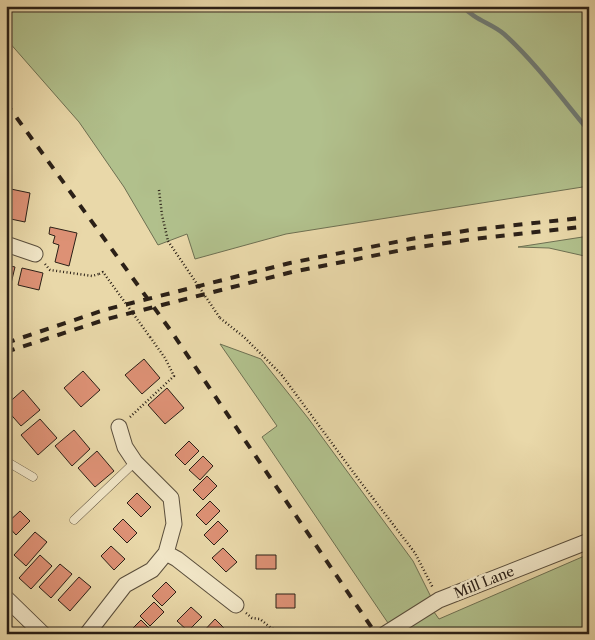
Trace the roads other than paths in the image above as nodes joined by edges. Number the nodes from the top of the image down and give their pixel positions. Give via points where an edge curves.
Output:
1 (6, 244) edge
2 (35, 254) road end
3 (119, 427) road end
4 (6, 461) edge
5 (135, 462) junction
6 (33, 477) dead end
7 (74, 520) dead end
8 (589, 541) edge
9 (166, 553) junction
10 (6, 598) edge
11 (236, 605) road end
12 (43, 634) edge
13 (87, 634) edge
14 (385, 634) edge

1 - 2 street
3 - 5 street via 125,447
4 - 6 lane
5 - 7 lane
5 - 9 street via 171,498 174,524
8 - 14 street, Mill Lane via 439,600
9 - 11 street
9 - 13 street via 152,570 125,585
10 - 12 street

